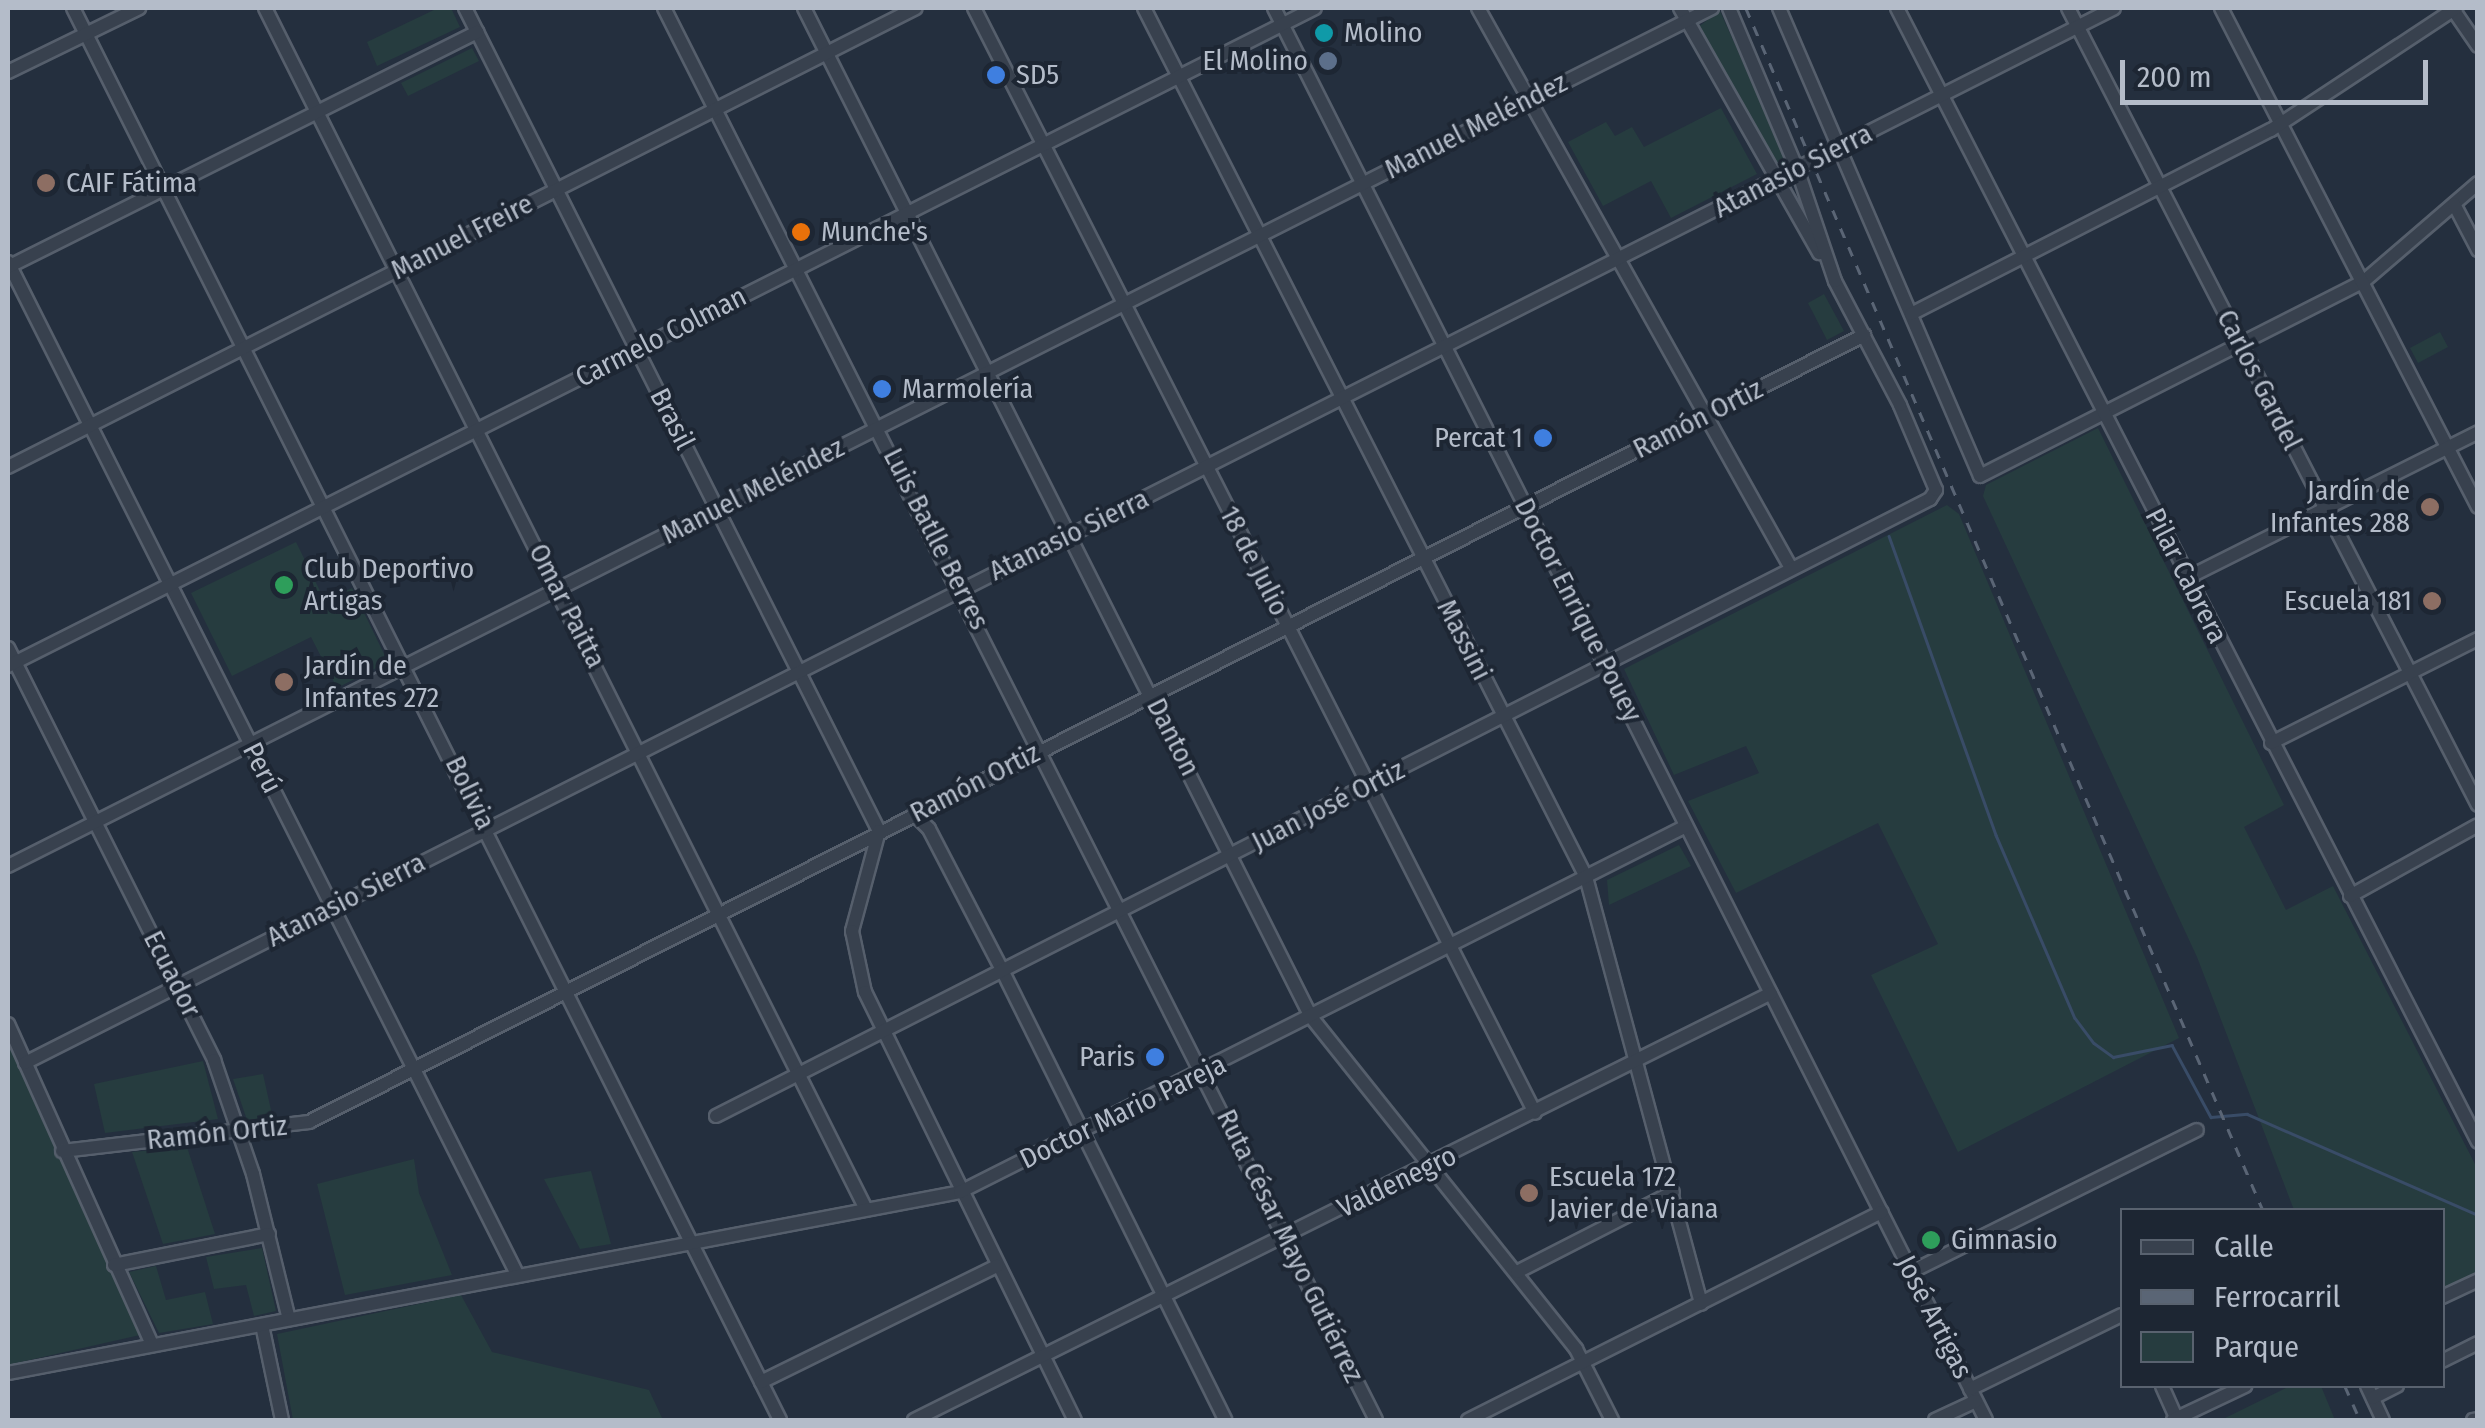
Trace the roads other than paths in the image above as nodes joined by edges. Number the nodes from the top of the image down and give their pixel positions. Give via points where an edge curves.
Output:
1 (72, 8) edge
2 (139, 8) edge
3 (265, 8) edge
4 (465, 8) edge
5 (664, 8) edge
6 (804, 8) edge
7 (916, 8) edge
8 (974, 8) edge
9 (1144, 8) edge
10 (1274, 8) edge
11 (1315, 8) edge
12 (1478, 8) edge
13 (1712, 8) edge
14 (1729, 8) edge
15 (1779, 8) edge
16 (1897, 8) edge
17 (2068, 8) edge
18 (2114, 8) edge
19 (2220, 8) edge
20 (2454, 8) edge
21 (1683, 14) edge
22 (1283, 24) junction
23 (2077, 26) junction
24 (477, 32) junction
25 (86, 34) junction
26 (2478, 46) edge
27 (828, 53) junction
28 (8, 72) edge
29 (1178, 75) junction
30 (1942, 96) junction
31 (1530, 100) junction
32 (715, 108) junction
33 (317, 110) junction
34 (2280, 123) junction
35 (1042, 144) junction
36 (1840, 148) junction
37 (1797, 169) junction
38 (1777, 179) junction
39 (2478, 183) edge
40 (1363, 184) junction
41 (2160, 186) junction
42 (165, 187) junction
43 (557, 189) junction
44 (2454, 204) junction
45 (908, 212) junction
46 (1261, 236) junction
47 (2478, 250) edge
48 (2023, 256) junction
49 (1618, 259) junction
50 (8, 265) edge
51 (798, 269) junction
52 (398, 270) junction
53 (1835, 281) junction
54 (2363, 282) junction
55 (1124, 304) junction
56 (1911, 314) junction
57 (1864, 335) junction
58 (2241, 344) junction
59 (1446, 346) junction
60 (247, 347) junction
61 (637, 349) junction
62 (988, 373) junction
63 (1342, 398) junction
64 (2102, 413) junction
65 (1706, 415) junction
66 (90, 426) junction
67 (880, 427) junction
68 (478, 430) junction
69 (2478, 432) edge
70 (2447, 447) junction
71 (8, 467) edge
72 (1207, 467) junction
73 (1525, 506) junction
74 (2478, 507) edge
75 (326, 508) junction
76 (718, 510) junction
77 (2324, 510) junction
78 (1071, 534) junction
79 (1423, 558) junction
80 (1791, 568) junction
81 (2187, 578) junction
82 (170, 586) junction
83 (961, 588) junction
84 (558, 589) junction
85 (1287, 626) junction
86 (2478, 639) edge
87 (8, 648) edge
88 (11, 664) edge
89 (1605, 665) junction
90 (407, 666) junction
91 (800, 672) junction
92 (2410, 672) junction
93 (1151, 694) junction
94 (1503, 718) junction
95 (2271, 742) junction
96 (251, 745) junction
97 (1042, 748) junction
98 (641, 751) junction
99 (1366, 786) junction
100 (2478, 805) edge
101 (914, 814) junction
102 (96, 824) junction
103 (1686, 826) junction
104 (2478, 826) edge
105 (488, 829) junction
106 (878, 831) junction
107 (1232, 854) junction
108 (8, 866) edge
109 (1586, 877) junction
110 (2350, 896) junction
111 (332, 907) junction
112 (1124, 910) junction
113 (721, 911) junction
114 (1448, 944) junction
115 (1003, 972) junction
116 (178, 986) junction
117 (568, 990) junction
118 (1771, 993) junction
119 (1311, 1017) junction
120 (8, 1024) edge
121 (882, 1032) junction
122 (1635, 1062) junction
123 (25, 1063) junction
124 (412, 1068) junction
125 (1204, 1072) junction
126 (800, 1073) junction
127 (1534, 1113) junction
128 (716, 1116) dead end
129 (236, 1130) junction
130 (2198, 1130) dead end
131 (1083, 1132) junction
132 (2478, 1142) edge
133 (62, 1151) junction
134 (1430, 1166) junction
135 (960, 1192) junction
136 (1672, 1192) junction
137 (865, 1207) junction
138 (1882, 1212) junction
139 (269, 1234) junction
140 (690, 1238) junction
141 (1285, 1238) junction
142 (114, 1265) junction
143 (997, 1266) junction
144 (1517, 1272) junction
145 (1911, 1272) junction
146 (517, 1274) junction
147 (2478, 1280) edge
148 (2445, 1296) edge
149 (1165, 1297) junction
150 (1701, 1304) junction
151 (2120, 1316) edge
152 (289, 1319) junction
153 (262, 1325) junction
154 (2478, 1343) edge
155 (152, 1344) junction
156 (1042, 1358) junction
157 (2445, 1360) edge
158 (1582, 1364) junction
159 (8, 1373) edge
160 (761, 1382) junction
161 (2163, 1388) edge
162 (2241, 1388) edge
163 (2370, 1392) edge
164 (1973, 1395) junction
165 (282, 1420) edge
166 (780, 1420) edge
167 (914, 1420) edge
168 (1075, 1420) edge
169 (1225, 1420) edge
170 (1376, 1420) edge
171 (1468, 1420) edge
172 (1612, 1420) edge
173 (1935, 1420) edge
174 (1986, 1420) edge
175 (2175, 1420) edge
176 (2383, 1420) edge

1 - 25 street, Bolivia
2 - 25 street
3 - 33 street, Omar Paitta
4 - 24 street, Brasil
5 - 32 street, Luis Batlle Berres
6 - 27 street, Danton
7 - 27 street, Manuel Freire
8 - 35 street, 18 de Julio
9 - 29 street, Massini
10 - 22 street, Doctor Enrique Pouey
11 - 22 street, Carmelo Colman
12 - 31 street
13 - 21 street, Manuel Meléndez
14 - 37 street
15 - 36 street
16 - 30 street, Pilar Cabrera
17 - 23 street, Carlos Gardel
18 - 23 street, Atanasio Sierra
19 - 34 street
20 - 26 street
20 - 34 street
21 - 31 street, Manuel Meléndez
21 - 38 street
22 - 29 street, Carmelo Colman
22 - 40 street, Doctor Enrique Pouey
23 - 30 street, Atanasio Sierra
23 - 41 street, Carlos Gardel
24 - 33 street
24 - 43 street, Brasil
25 - 28 street
25 - 42 street, Bolivia
27 - 32 street, Manuel Freire
27 - 45 street, Danton
29 - 35 street, Carmelo Colman
29 - 46 street, Massini
30 - 36 street, Atanasio Sierra
30 - 48 street, Pilar Cabrera
31 - 40 street, Manuel Meléndez
31 - 49 street
32 - 43 street, Manuel Freire
32 - 51 street, Luis Batlle Berres
33 - 42 street
33 - 52 street, Omar Paitta
34 - 41 street
34 - 54 street
35 - 45 street, Carmelo Colman
35 - 55 street, 18 de Julio
36 - 37 street, Atanasio Sierra
36 - 56 street
37 - 38 street, Atanasio Sierra
37 - 53 street
38 - 49 street, Atanasio Sierra
38 - 53 street
39 - 44 street
40 - 46 street, Manuel Meléndez
40 - 59 street, Doctor Enrique Pouey
41 - 48 street
41 - 58 street, Carlos Gardel
42 - 50 street
42 - 60 street, Bolivia
43 - 52 street, Manuel Freire
43 - 61 street, Brasil
44 - 47 street
44 - 54 street
45 - 51 street, Carmelo Colman
45 - 62 street, Danton
46 - 55 street, Manuel Meléndez
46 - 63 street, Massini
48 - 56 street
48 - 64 street, Pilar Cabrera
49 - 59 street, Atanasio Sierra
49 - 65 street
50 - 66 street, Perú
51 - 61 street, Carmelo Colman
51 - 67 street, Luis Batlle Berres
52 - 60 street, Manuel Freire
52 - 68 street, Omar Paitta
53 - 57 street
54 - 58 street
54 - 70 street
55 - 62 street, Manuel Meléndez
55 - 72 street, 18 de Julio
56 - 64 street via 1980,476
57 - 65 street, Ramón Ortiz
57 - 80 street, Juan José Ortiz via 1936,490 1911,510
58 - 64 street
58 - 77 street, Carlos Gardel
59 - 63 street, Atanasio Sierra
59 - 73 street, Doctor Enrique Pouey
60 - 66 street, Manuel Freire
60 - 75 street, Bolivia
61 - 68 street, Carmelo Colman
61 - 76 street, Brasil
62 - 67 street, Manuel Meléndez
62 - 78 street, Danton
63 - 72 street, Atanasio Sierra
63 - 79 street, Massini
64 - 81 street, Pilar Cabrera
65 - 73 street, Ramón Ortiz
65 - 80 street
66 - 71 street, Manuel Freire
66 - 82 street, Perú
67 - 76 street, Manuel Meléndez
67 - 83 street, Luis Batlle Berres
68 - 75 street, Carmelo Colman
68 - 84 street, Omar Paitta
69 - 70 street
70 - 74 street
70 - 77 street
72 - 78 street, Atanasio Sierra
72 - 85 street, 18 de Julio
73 - 79 street, Ramón Ortiz
73 - 89 street, Doctor Enrique Pouey
75 - 82 street, Carmelo Colman
75 - 90 street, Bolivia
76 - 84 street, Manuel Meléndez
76 - 91 street, Brasil
77 - 81 street
77 - 92 street, Carlos Gardel
78 - 83 street, Atanasio Sierra
78 - 93 street, Danton
79 - 85 street, Ramón Ortiz
79 - 94 street, Massini
80 - 89 street, Juan José Ortiz
81 - 95 street, Pilar Cabrera
82 - 88 street, Carmelo Colman
82 - 96 street, Perú
83 - 91 street, Atanasio Sierra
83 - 97 street, Luis Batlle Berres
84 - 90 street, Manuel Meléndez
84 - 98 street, Omar Paitta
85 - 93 street, Ramón Ortiz
85 - 99 street, 18 de Julio
86 - 92 street
87 - 88 street, Ecuador
88 - 102 street, Ecuador
89 - 94 street, Juan José Ortiz
89 - 103 street, Doctor Enrique Pouey
90 - 96 street, Manuel Meléndez
90 - 105 street, Bolivia
91 - 98 street, Atanasio Sierra
91 - 106 street, Brasil
92 - 95 street
92 - 100 street, Carlos Gardel
93 - 97 street, Ramón Ortiz
93 - 107 street, Danton
94 - 99 street, Juan José Ortiz
94 - 109 street, Massini
95 - 110 street, Pilar Cabrera
96 - 102 street, Manuel Meléndez
96 - 111 street, Perú
97 - 101 street, Ramón Ortiz
97 - 112 street, Luis Batlle Berres
98 - 105 street, Atanasio Sierra
98 - 113 street, Omar Paitta
99 - 107 street, Juan José Ortiz
99 - 114 street, 18 de Julio
101 - 106 street, Ramón Ortiz
101 - 115 street via 929,829
102 - 108 street, Manuel Meléndez
102 - 116 street, Ecuador
103 - 109 street, Doctor Mario Pareja
103 - 118 street, Doctor Enrique Pouey
104 - 110 street
105 - 111 street, Atanasio Sierra
105 - 117 street, Bolivia
106 - 113 street, Ramón Ortiz
106 - 121 street via 852,931
107 - 112 street, Juan José Ortiz
107 - 119 street, Danton
109 - 114 street, Doctor Mario Pareja
109 - 122 street, Massini
110 - 132 street, Pilar Cabrera
111 - 116 street, Atanasio Sierra
111 - 124 street, Perú
112 - 115 street, Juan José Ortiz
112 - 125 street, Luis Batlle Berres
113 - 117 street, Ramón Ortiz
113 - 126 street, Omar Paitta
114 - 119 street, Doctor Mario Pareja
114 - 127 street, 18 de Julio
115 - 121 street, Juan José Ortiz
115 - 131 street
116 - 123 street, Atanasio Sierra
116 - 129 street, Ecuador via 214,1060
117 - 124 street, Ramón Ortiz
117 - 140 street, Bolivia
118 - 122 street, Valdenegro
118 - 138 street, Doctor Enrique Pouey
119 - 125 street, Doctor Mario Pareja
119 - 134 street, Danton
120 - 123 street
121 - 126 street, Juan José Ortiz
121 - 135 street
122 - 127 street, Valdenegro
122 - 136 street, Massini
123 - 133 street
124 - 129 street, Ramón Ortiz via 309,1122
124 - 146 street, Perú
125 - 131 street, Doctor Mario Pareja
125 - 141 street, Ruta César Mayo Gutiérrez
126 - 128 street, Juan José Ortiz
126 - 137 street, Omar Paitta
127 - 134 street, Valdenegro
129 - 133 street, Ramón Ortiz
129 - 139 street, Ecuador
130 - 145 street
131 - 135 street, Doctor Mario Pareja
131 - 149 street
133 - 142 street
134 - 141 street, Valdenegro
134 - 144 street, Danton
135 - 137 street, Doctor Mario Pareja
135 - 143 street
136 - 144 street
136 - 150 street, Massini
137 - 140 street, Doctor Mario Pareja
138 - 145 street, José Artigas
138 - 150 street
139 - 142 street
139 - 152 street, Ecuador
140 - 146 street, Doctor Mario Pareja
140 - 160 street, Bolivia
141 - 149 street, Valdenegro
141 - 170 street, Ruta César Mayo Gutiérrez
142 - 155 street
143 - 156 street
143 - 160 street
144 - 158 street, Danton
145 - 164 street, José Artigas
146 - 152 street, Doctor Mario Pareja
147 - 148 street
149 - 156 street, Valdenegro
149 - 169 street
150 - 158 street
151 - 164 street
152 - 153 street, Doctor Mario Pareja
153 - 155 street, Doctor Mario Pareja
153 - 165 street
154 - 157 street
155 - 159 street, Doctor Mario Pareja
156 - 167 street, Valdenegro
156 - 168 street
158 - 171 street
158 - 172 street, Danton
160 - 166 street, Bolivia
161 - 175 street
162 - 175 street
163 - 176 street
164 - 173 street
164 - 174 street, José Artigas

